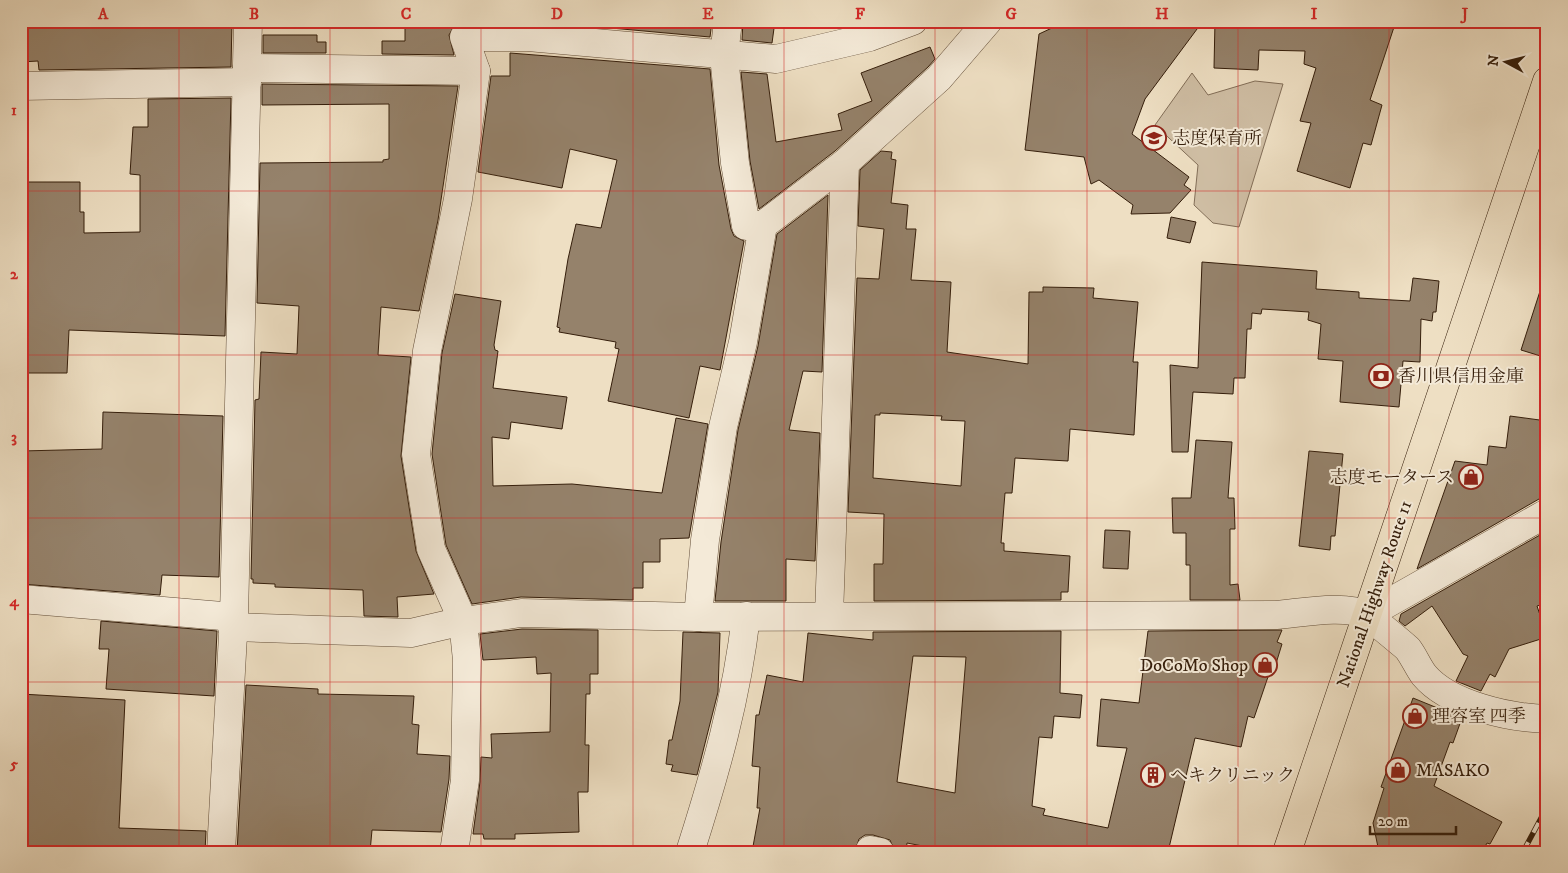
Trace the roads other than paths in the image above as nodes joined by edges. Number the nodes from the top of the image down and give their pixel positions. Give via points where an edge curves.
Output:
1 (248, 21) edge
2 (728, 21) edge
3 (913, 21) edge
4 (988, 21) edge
5 (463, 29) edge
6 (724, 56) junction
7 (476, 71) junction
8 (247, 75) junction
9 (1547, 81) edge
10 (21, 86) edge
11 (845, 163) junction
12 (763, 225) junction
13 (1547, 512) edge
14 (21, 599) edge
15 (1367, 615) junction
16 (746, 616) junction
17 (829, 616) junction
18 (698, 617) junction
19 (463, 621) junction
20 (233, 622) junction
21 (1547, 719) edge
22 (221, 852) edge
23 (454, 852) edge
24 (690, 852) edge
25 (1287, 852) edge

1 - 8 street
2 - 6 street
3 - 6 street via 870,38 776,60
4 - 11 street via 939,78
5 - 6 street
5 - 7 street
6 - 12 street via 735,163 746,226
7 - 8 street
7 - 19 street via 458,199 427,351 416,454 430,549
8 - 10 street
8 - 20 street
9 - 15 highway, National Highway Route 11
11 - 12 street
11 - 17 street
12 - 18 street via 743,342 723,426 705,540
13 - 15 street
14 - 20 street
15 - 17 street via 1344,610 1276,616
15 - 21 street via 1407,649 1425,676 1445,693 1474,706
15 - 25 highway, National Highway Route 11
16 - 17 street
16 - 18 street
16 - 24 street via 740,669 717,770
18 - 19 street via 521,613
19 - 20 street via 411,633
19 - 23 street via 467,660 466,780
20 - 22 street

